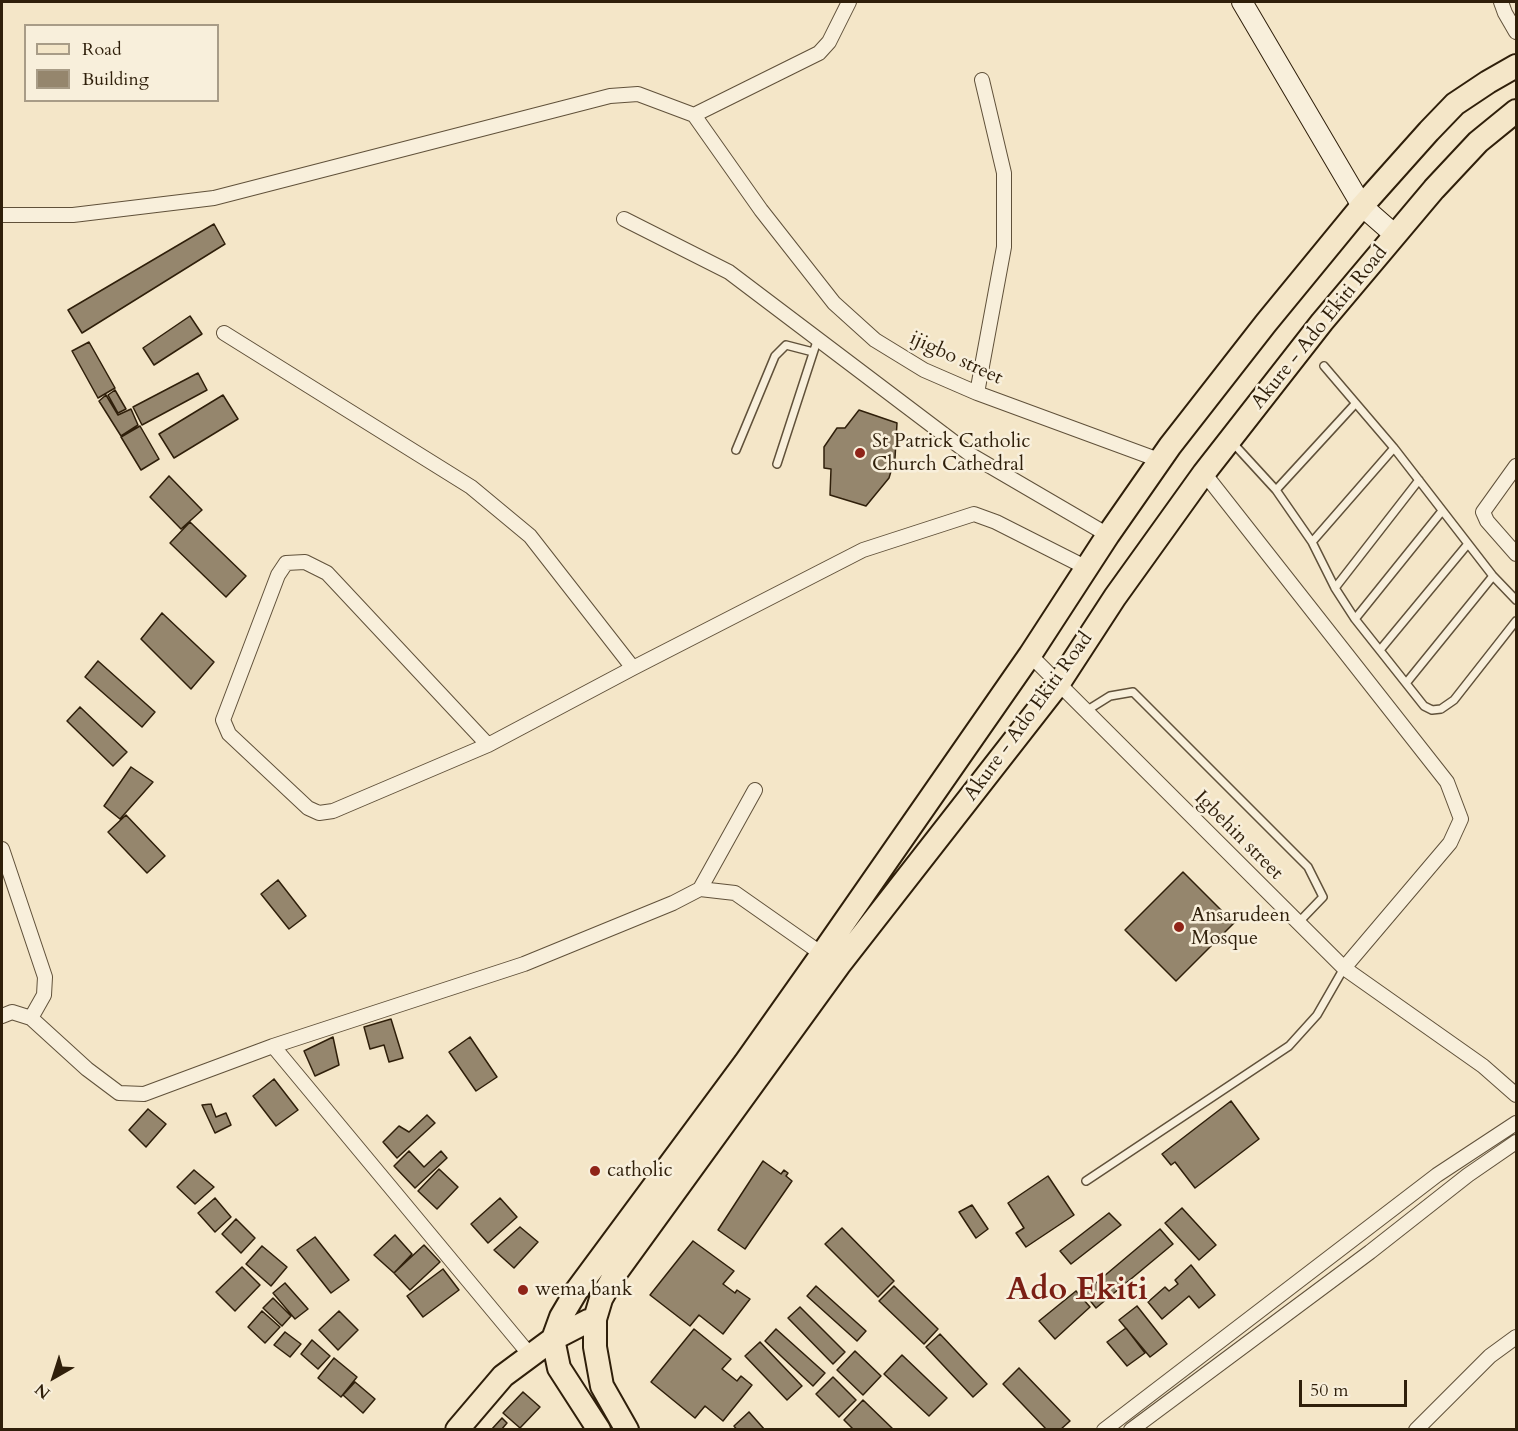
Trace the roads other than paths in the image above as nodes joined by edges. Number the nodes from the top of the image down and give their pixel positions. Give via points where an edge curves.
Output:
1 (849, 2) edge
2 (1242, 2) edge
3 (1501, 2) edge
4 (1516, 32) edge
5 (1516, 66) edge
6 (982, 80) dead end
7 (1516, 111) edge
8 (694, 115) junction
9 (1362, 206) junction
10 (2, 215) edge
11 (624, 219) dead end
12 (1395, 235) junction
13 (224, 333) dead end
14 (816, 345) junction
15 (1324, 366) dead end
16 (977, 393) junction
17 (1355, 404) junction
18 (1230, 440) junction
19 (1394, 448) junction
20 (736, 450) dead end
21 (1159, 460) junction
22 (777, 464) dead end
23 (1516, 466) edge
24 (1204, 473) junction
25 (1419, 480) junction
26 (1276, 490) junction
27 (1443, 511) junction
28 (1108, 535) junction
29 (1312, 542) junction
30 (1467, 545) junction
31 (1516, 554) edge
32 (1088, 568) junction
33 (1493, 576) junction
34 (1335, 588) junction
35 (1516, 600) edge
36 (1355, 619) junction
37 (1516, 621) edge
38 (1380, 650) junction
39 (1030, 656) junction
40 (633, 668) junction
41 (1407, 682) junction
42 (1059, 683) junction
43 (1086, 711) junction
44 (488, 745) junction
45 (754, 790) dead end
46 (2, 849) edge
47 (700, 889) junction
48 (1298, 924) junction
49 (822, 954) junction
50 (1344, 968) junction
51 (2, 1016) edge
52 (31, 1018) junction
53 (273, 1046) junction
54 (1516, 1095) edge
55 (1516, 1123) edge
56 (1516, 1142) edge
57 (1086, 1181) dead end
58 (595, 1319) junction
59 (1516, 1337) edge
60 (553, 1339) junction
61 (530, 1355) junction
62 (457, 1430) edge
63 (599, 1430) edge
64 (627, 1430) edge
65 (1104, 1430) edge
66 (1131, 1430) edge
67 (1416, 1430) edge

1 - 8 street via 829,42 819,53
2 - 9 main road
3 - 4 street
5 - 9 main road, Akure - Ado Ekiti Road via 1455,104
6 - 16 street via 1004,172 1004,247
7 - 12 main road, Akure - Ado Ekiti Road via 1478,142
8 - 10 street via 638,94 610,96 214,198 74,215
8 - 16 street, ijigbo street via 761,210 834,303 875,340 924,370
9 - 12 main road
9 - 21 main road, Akure - Ado Ekiti Road
11 - 14 street via 729,272
12 - 18 main road, Akure - Ado Ekiti Road
13 - 40 street via 488,501 530,536
14 - 20 lane via 786,345 775,356
14 - 22 lane
14 - 28 street via 971,455
15 - 17 lane
16 - 21 street, ijigbo street
17 - 19 lane
17 - 26 lane
18 - 24 main road, Akure - Ado Ekiti Road
18 - 26 lane
19 - 25 lane
19 - 29 lane
21 - 28 main road, Akure - Ado Ekiti Road
23 - 31 street via 1483,512
24 - 42 main road, Akure - Ado Ekiti Road
24 - 50 street via 1447,782 1461,819 1450,843
25 - 27 lane
25 - 34 lane
26 - 29 lane
27 - 30 lane
27 - 36 lane
28 - 32 main road, Akure - Ado Ekiti Road
29 - 34 lane
30 - 33 lane
30 - 38 lane
32 - 39 main road, Akure - Ado Ekiti Road
32 - 40 street via 974,514 863,550
33 - 35 lane
33 - 41 lane
34 - 36 lane
36 - 38 lane
37 - 41 lane via 1454,700 1441,710 1424,706
38 - 41 lane
39 - 42 street, Igbehin street
39 - 49 main road, Akure - Ado Ekiti Road
40 - 44 street
42 - 43 street, Igbehin street
42 - 58 main road, Akure - Ado Ekiti Road via 839,965 679,1183 615,1274
43 - 48 street, Igbehin street
43 - 48 lane via 1110,696 1133,692 1308,867 1323,897
44 - 44 street via 333,811 318,813 308,808 229,734 223,720 286,563 305,562 327,573
45 - 47 street
46 - 52 street via 45,977 44,995
47 - 49 street via 735,893
47 - 53 street via 524,964
48 - 50 street, Igbehin street
49 - 60 main road, Akure - Ado Ekiti Road via 577,1290
50 - 54 street, Igbehin street via 1483,1066
50 - 57 lane via 1317,1015 1289,1046
51 - 52 street via 12,1012
52 - 53 street via 119,1093 144,1094
53 - 61 street
55 - 65 street via 1437,1175
56 - 66 street
58 - 60 main road
58 - 64 main road via 602,1386
59 - 67 street via 1490,1356
60 - 61 main road
60 - 63 main road via 559,1368
61 - 62 main road via 503,1376

